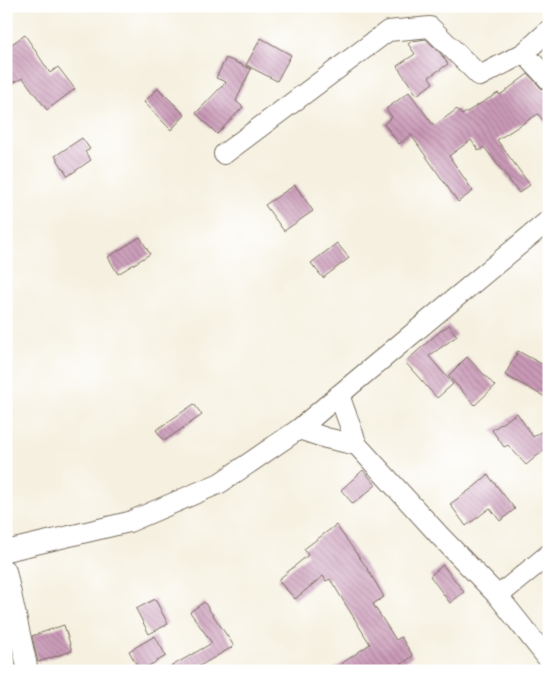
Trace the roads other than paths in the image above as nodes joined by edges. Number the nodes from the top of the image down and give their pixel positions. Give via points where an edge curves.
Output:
1 (549, 30) edge
2 (524, 53) junction
3 (549, 80) edge
4 (224, 154) dead end
5 (549, 220) edge
6 (339, 395) junction
7 (299, 429) junction
8 (357, 445) junction
9 (6, 551) edge
10 (549, 554) edge
11 (6, 571) edge
12 (498, 596) junction
13 (549, 660) edge
14 (28, 671) edge

1 - 2 street
2 - 3 street
2 - 4 street via 480,76 430,27 388,31
5 - 6 street
6 - 7 street
6 - 8 street
7 - 8 street
7 - 9 street via 220,483 129,522
8 - 12 street
10 - 12 street
11 - 14 street
12 - 13 street

